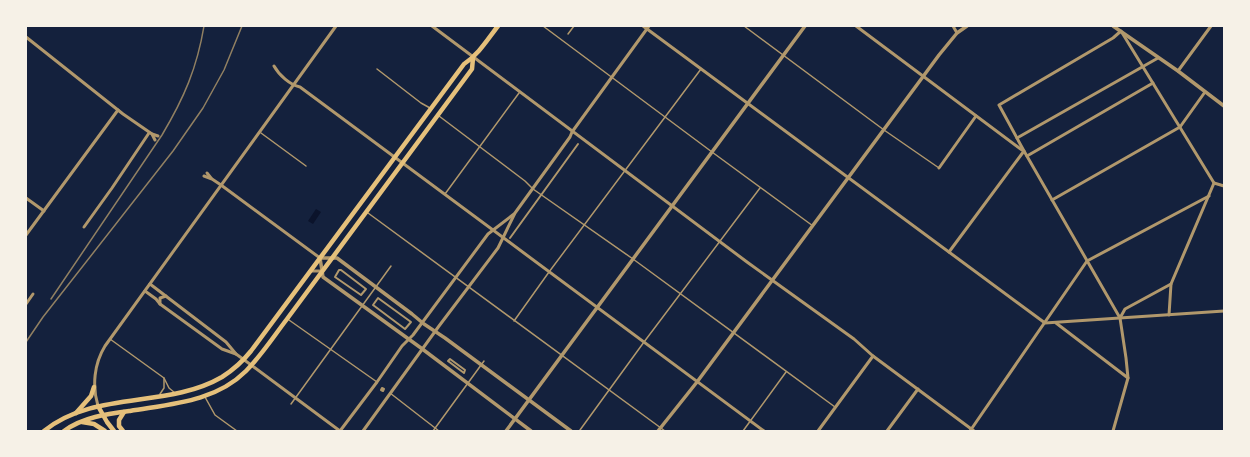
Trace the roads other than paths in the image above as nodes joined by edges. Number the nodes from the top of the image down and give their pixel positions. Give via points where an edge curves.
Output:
1 (336, 26) edge
2 (432, 26) edge
3 (498, 26) edge
4 (542, 26) edge
5 (574, 26) edge
6 (643, 26) edge
7 (744, 26) edge
8 (805, 26) edge
9 (856, 26) edge
10 (953, 26) edge
11 (959, 26) edge
12 (967, 26) edge
13 (1113, 26) edge
14 (1211, 26) edge
15 (648, 27) edge
16 (1121, 31) junction
17 (957, 33) junction
18 (568, 34) dead end
19 (26, 37) edge
20 (783, 56) junction
21 (473, 58) junction
22 (1158, 58) junction
23 (274, 66) dead end
24 (1143, 66) junction
25 (377, 69) dead end
26 (701, 69) junction
27 (1178, 71) junction
28 (612, 77) junction
29 (923, 77) junction
30 (1153, 83) junction
31 (294, 86) junction
32 (519, 92) junction
33 (1205, 92) junction
34 (748, 103) junction
35 (1224, 106) edge
36 (430, 108) junction
37 (118, 110) junction
38 (438, 115) junction
39 (976, 116) junction
40 (666, 117) junction
41 (1180, 127) junction
42 (884, 130) junction
43 (259, 132) junction
44 (572, 132) junction
45 (150, 134) junction
46 (158, 136) dead end
47 (1017, 138) junction
48 (155, 140) dead end
49 (578, 144) dead end
50 (480, 146) junction
51 (1024, 151) junction
52 (712, 152) junction
53 (1027, 156) junction
54 (394, 157) junction
55 (402, 163) junction
56 (306, 166) dead end
57 (939, 168) joint
58 (626, 171) junction
59 (205, 174) dead end
60 (848, 178) junction
61 (1214, 182) junction
62 (221, 185) junction
63 (1224, 186) edge
64 (760, 187) junction
65 (533, 189) junction
66 (445, 194) junction
67 (542, 195) junction
68 (1209, 196) junction
69 (26, 198) edge
70 (1052, 200) junction
71 (672, 205) junction
72 (44, 211) junction
73 (366, 212) junction
74 (515, 213) junction
75 (584, 225) junction
76 (813, 226) junction
77 (84, 227) dead end
78 (493, 230) junction
79 (26, 235) edge
80 (504, 238) junction
81 (510, 238) dead end
82 (720, 241) junction
83 (949, 252) junction
84 (320, 258) junction
85 (331, 258) junction
86 (633, 259) junction
87 (1087, 261) junction
88 (391, 266) dead end
89 (310, 271) junction
90 (322, 271) junction
91 (549, 272) junction
92 (455, 277) junction
93 (772, 280) junction
94 (150, 284) junction
95 (1171, 284) junction
96 (377, 287) junction
97 (469, 288) junction
98 (366, 289) joint
99 (145, 291) junction
100 (680, 293) junction
101 (33, 294) dead end
102 (166, 296) junction
103 (26, 304) edge
104 (160, 304) junction
105 (373, 305) joint
106 (363, 306) junction
107 (596, 307) junction
108 (1224, 311) edge
109 (1169, 315) junction
110 (1120, 318) junction
111 (287, 319) junction
112 (514, 321) junction
113 (422, 322) junction
114 (1056, 322) junction
115 (1045, 323) junction
116 (436, 332) junction
117 (733, 333) junction
118 (110, 339) junction
119 (408, 339) junction
120 (644, 342) junction
121 (331, 349) junction
122 (423, 350) junction
123 (236, 354) junction
124 (562, 356) junction
125 (873, 356) junction
126 (244, 359) junction
127 (450, 359) joint
128 (484, 361) dead end
129 (251, 365) junction
130 (482, 365) junction
131 (786, 372) junction
132 (164, 378) junction
133 (1128, 378) junction
134 (377, 382) junction
135 (697, 382) junction
136 (468, 384) junction
137 (94, 387) junction
138 (918, 389) junction
139 (610, 390) junction
140 (175, 393) junction
141 (390, 394) junction
142 (159, 396) junction
143 (206, 397) junction
144 (295, 398) junction
145 (530, 400) junction
146 (291, 404) dead end
147 (98, 406) junction
148 (835, 407) junction
149 (125, 412) junction
150 (75, 414) junction
151 (103, 415) junction
152 (516, 419) junction
153 (750, 421) junction
154 (80, 422) junction
155 (435, 428) junction
156 (660, 429) edge
157 (580, 430) edge
158 (972, 430) edge
159 (44, 431) edge
160 (64, 431) edge
161 (105, 431) edge
162 (114, 431) edge
163 (123, 431) edge
164 (237, 431) edge
165 (340, 431) edge
166 (363, 431) edge
167 (433, 431) edge
168 (439, 431) edge
169 (506, 431) edge
170 (531, 431) edge
171 (571, 431) edge
172 (665, 431) edge
173 (743, 431) edge
174 (764, 431) edge
175 (818, 431) edge
176 (887, 431) edge
177 (1113, 431) edge

1 - 31 street
2 - 21 street
3 - 21 main road
4 - 28 lane
5 - 18 lane
6 - 15 street
7 - 20 lane
8 - 20 street
9 - 29 street
10 - 17 street
11 - 17 street
12 - 17 street
13 - 16 street
14 - 27 street
15 - 26 street
15 - 28 street
16 - 22 street
16 - 24 street
16 - 47 street via 999,105
17 - 29 street
19 - 37 street
20 - 34 street
20 - 42 lane
21 - 32 street
21 - 36 main road via 464,64
21 - 38 main road via 472,69
22 - 24 street
22 - 27 street
23 - 31 street
24 - 30 street
24 - 47 street
25 - 36 lane
26 - 34 street
26 - 40 lane
27 - 33 street
28 - 40 lane
28 - 44 street
29 - 39 street
29 - 42 street
30 - 41 street
30 - 53 street
31 - 43 street
31 - 54 street via 300,87
32 - 44 street
32 - 50 lane
33 - 35 street
33 - 41 street
34 - 52 street
34 - 60 street
36 - 54 main road
37 - 45 street
37 - 72 street
38 - 50 lane
38 - 55 main road
39 - 51 street
39 - 57 street
40 - 52 lane
40 - 58 lane
41 - 61 street
41 - 70 street
42 - 57 lane
42 - 60 street
43 - 56 lane
43 - 62 street
44 - 58 street
44 - 65 street
45 - 46 street
45 - 48 street
45 - 77 street
47 - 51 street
49 - 67 street
50 - 65 lane
50 - 66 lane
51 - 53 street
51 - 83 street
52 - 64 lane
52 - 71 street
53 - 70 street
54 - 55 street
54 - 84 main road
55 - 66 street
55 - 73 main road
58 - 71 street
58 - 75 lane
59 - 62 street
60 - 76 street
60 - 83 street
61 - 63 street
61 - 68 street
62 - 84 street
62 - 94 street
64 - 76 lane
64 - 82 lane
65 - 67 lane
65 - 74 street
66 - 78 street
67 - 75 lane
67 - 81 street
68 - 87 street
68 - 95 street
69 - 72 street
70 - 87 street
71 - 82 street
71 - 86 street
72 - 79 street
73 - 85 main road
73 - 92 lane
74 - 78 street
74 - 80 street
75 - 86 lane
75 - 91 lane
76 - 93 street
78 - 80 street
78 - 92 street
80 - 91 street
80 - 97 street
82 - 93 street
82 - 100 lane
83 - 115 street
84 - 85 street
84 - 89 main road
84 - 90 street
85 - 90 main road
85 - 96 street via 337,258
86 - 100 lane
86 - 107 street
87 - 110 street
87 - 115 street
88 - 96 lane
89 - 90 street
89 - 126 main road
90 - 106 street via 323,277
90 - 111 main road
91 - 107 street
91 - 112 lane
92 - 97 lane
92 - 113 street
93 - 117 street
93 - 125 street
94 - 99 street
94 - 102 street
95 - 109 street
95 - 110 street via 1125,309
96 - 106 lane
96 - 113 street
97 - 112 lane
97 - 116 street
98 - 98 street via 361,296 335,276 340,270
99 - 104 street
99 - 118 street
100 - 117 lane
100 - 120 lane
101 - 103 street
102 - 104 street via 160,298
102 - 123 street via 226,342
104 - 123 street via 222,349
105 - 105 street via 405,329 411,322 378,298
106 - 119 street
106 - 121 lane
107 - 120 street
107 - 124 street
108 - 109 street
109 - 110 street
110 - 114 street
110 - 133 street
111 - 121 lane
111 - 129 main road
112 - 124 lane
113 - 116 street
113 - 119 street
114 - 115 street
114 - 133 street
115 - 158 street
116 - 122 street
116 - 130 street
117 - 131 lane
117 - 135 street
118 - 132 lane
118 - 137 street via 98,363
119 - 122 street
119 - 134 street
120 - 135 street
120 - 139 lane
121 - 134 lane
121 - 144 lane
122 - 136 street
122 - 141 street
123 - 126 street
124 - 139 lane
124 - 145 street
125 - 138 street
125 - 148 street
126 - 129 street
126 - 140 main road via 212,382
127 - 127 street via 448,361 464,373 465,370
128 - 130 lane
129 - 143 main road via 232,383
129 - 144 street
130 - 136 lane
130 - 145 street
131 - 148 lane
131 - 153 lane
132 - 140 lane
132 - 142 lane via 164,388
133 - 177 street
134 - 165 street
135 - 153 street
135 - 156 street
136 - 152 street
136 - 155 lane
137 - 147 street
137 - 150 main road via 91,396
138 - 158 street
138 - 176 street
139 - 156 lane
139 - 157 lane
140 - 142 main road
141 - 155 lane
141 - 166 street
142 - 147 main road
143 - 149 main road
143 - 164 lane via 215,415
144 - 146 lane
144 - 165 street
145 - 152 street
145 - 171 street
147 - 150 main road
147 - 151 main road
148 - 175 street
149 - 151 main road
149 - 163 main road via 119,420 119,426
150 - 159 main road via 56,422
151 - 154 main road
151 - 162 main road
152 - 169 street
152 - 170 street
153 - 173 lane
153 - 174 street
154 - 160 main road
154 - 161 main road via 94,424
155 - 167 lane
155 - 168 lane
156 - 172 lane

